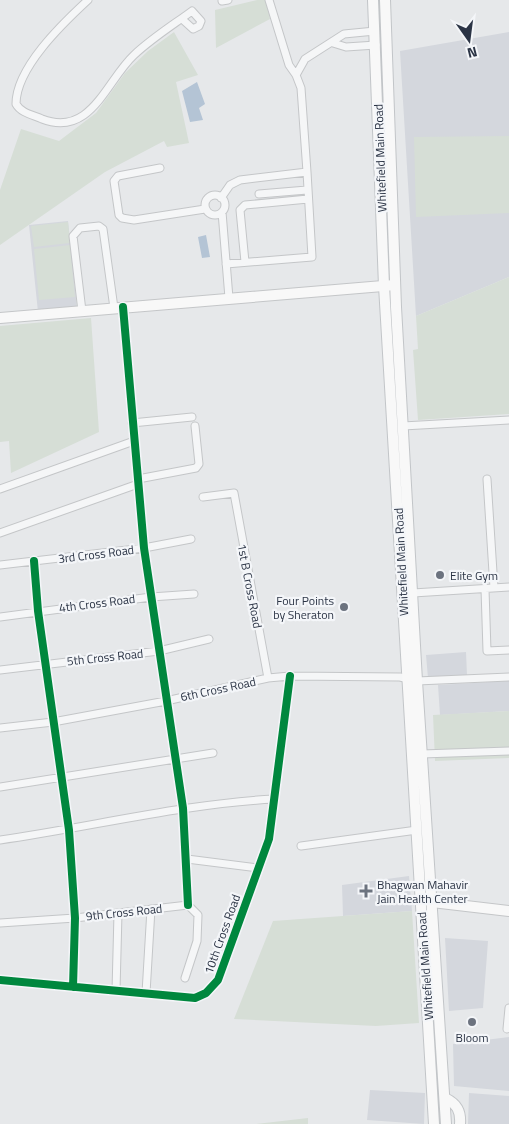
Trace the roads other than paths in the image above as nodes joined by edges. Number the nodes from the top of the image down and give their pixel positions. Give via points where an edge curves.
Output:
1 (88, 0) edge
2 (269, 0) edge
3 (373, 0) edge
4 (384, 0) edge
5 (182, 19) dead end
6 (375, 31) junction
7 (333, 43) junction
8 (376, 45) junction
9 (296, 75) junction
10 (160, 168) dead end
11 (306, 172) junction
12 (307, 190) junction
13 (258, 194) dead end
14 (222, 198) junction
15 (308, 199) junction
16 (205, 209) junction
17 (222, 212) junction
18 (245, 262) junction
19 (226, 264) junction
20 (395, 285) junction
21 (384, 286) junction
22 (229, 298) junction
23 (118, 307) junction
24 (82, 311) junction
25 (0, 318) edge
26 (192, 417) dead end
27 (509, 420) edge
28 (132, 423) junction
29 (194, 426) dead end
30 (403, 426) junction
31 (134, 442) junction
32 (487, 479) dead end
33 (138, 482) junction
34 (0, 489) edge
35 (203, 497) dead end
36 (0, 533) edge
37 (191, 538) dead end
38 (144, 548) junction
39 (34, 561) junction
40 (0, 565) edge
41 (509, 587) edge
42 (494, 588) junction
43 (485, 589) junction
44 (413, 592) junction
45 (194, 594) dead end
46 (151, 597) junction
47 (38, 611) junction
48 (0, 617) edge
49 (208, 639) dead end
50 (509, 650) edge
51 (159, 651) junction
52 (46, 664) junction
53 (0, 670) edge
54 (290, 676) junction
55 (509, 677) edge
56 (268, 678) junction
57 (413, 680) junction
58 (166, 701) junction
59 (53, 722) junction
60 (0, 728) edge
61 (509, 751) edge
62 (213, 753) dead end
63 (422, 754) junction
64 (174, 759) junction
65 (62, 777) junction
66 (0, 787) edge
67 (274, 799) junction
68 (183, 808) junction
69 (69, 830) junction
70 (417, 830) junction
71 (0, 840) edge
72 (300, 846) dead end
73 (187, 858) junction
74 (258, 868) junction
75 (432, 902) junction
76 (188, 905) junction
77 (151, 909) junction
78 (509, 911) edge
79 (118, 913) junction
80 (433, 915) junction
81 (74, 918) junction
82 (0, 923) edge
83 (432, 974) dead end
84 (185, 978) dead end
85 (0, 980) edge
86 (73, 987) junction
87 (116, 990) junction
88 (146, 993) junction
89 (509, 1008) edge
90 (507, 1029) dead end
91 (445, 1098) junction
92 (434, 1124) edge
93 (446, 1124) edge
94 (460, 1124) edge

1 - 5 street via 66,20 30,66 16,96 16,104 23,111 56,122 74,121 86,115 134,54
2 - 9 street via 289,65
3 - 6 main road, Whitefield Main Road
4 - 20 main road, Whitefield Main Road
6 - 7 street via 344,34
6 - 8 main road, Whitefield Main Road
7 - 8 street via 346,47
7 - 9 street via 305,59
8 - 21 main road, Whitefield Main Road
9 - 11 street via 301,88
10 - 16 street via 118,176 114,181 122,218 134,220
11 - 12 street
11 - 14 street via 240,180 230,185
12 - 13 street
12 - 15 street
14 - 16 street via 209,197
14 - 17 street via 225,204
15 - 18 street via 245,205 240,210
15 - 18 street via 312,257
16 - 17 street via 213,215
17 - 19 street
18 - 19 street
19 - 22 street
20 - 21 main road
20 - 30 main road, Whitefield Main Road
21 - 22 main road
21 - 57 main road, Whitefield Main Road
22 - 23 main road
23 - 24 main road
23 - 24 street via 103,229 99,226 80,228 73,236
23 - 28 street
24 - 25 main road
26 - 28 street
27 - 30 street
28 - 31 street
29 - 33 street via 199,464 196,468
30 - 44 main road, Whitefield Main Road
31 - 33 street
31 - 34 street
32 - 42 street
33 - 36 street
33 - 38 street
35 - 56 street, 1st B Cross Road via 234,493
37 - 38 street, 3rd Cross Road
38 - 39 street, 3rd Cross Road
38 - 46 street
39 - 40 street, 3rd Cross Road
39 - 47 street
41 - 42 street
42 - 43 street
43 - 44 street
43 - 50 street via 487,651
44 - 57 main road, Whitefield Main Road
45 - 46 street, 4th Cross Road
46 - 47 street, 4th Cross Road
46 - 51 street
47 - 48 street, 4th Cross Road
47 - 52 street
49 - 51 street, 5th Cross Road
51 - 52 street, 5th Cross Road
51 - 58 street
52 - 53 street, 5th Cross Road
52 - 59 street
54 - 56 street, 6th Cross Road
54 - 57 street, 6th Cross Road via 400,677
54 - 67 street, 10th Cross Road
55 - 57 street, 6th Cross Road
56 - 58 street, 6th Cross Road
57 - 63 main road, Whitefield Main Road
57 - 70 main road, Whitefield Main Road
58 - 59 street, 6th Cross Road
58 - 64 street
59 - 60 street, 6th Cross Road
59 - 65 street
61 - 63 street
62 - 64 street
63 - 75 main road, Whitefield Main Road
64 - 65 street
64 - 68 street
65 - 66 street
65 - 69 street
67 - 68 street
67 - 74 street, 10th Cross Road via 269,839
68 - 69 street
68 - 73 street
69 - 71 street
69 - 81 street
70 - 72 street
70 - 92 main road, Whitefield Main Road
73 - 74 street
73 - 76 street
74 - 88 street, 10th Cross Road via 218,980 212,988 195,998
75 - 78 main road
75 - 80 main road, Whitefield Main Road
76 - 77 street, 9th Cross Road
76 - 84 street via 198,914 199,930
77 - 79 street, 9th Cross Road
77 - 88 street
79 - 81 street, 9th Cross Road
79 - 87 street
80 - 83 main road via 430,923
80 - 91 main road, Whitefield Main Road
81 - 82 street, 9th Cross Road
81 - 86 street
85 - 86 street, 10th Cross Road
86 - 87 street, 10th Cross Road
87 - 88 street, 10th Cross Road
89 - 90 street
91 - 93 main road, Whitefield Main Road
91 - 94 main road via 458,1108

